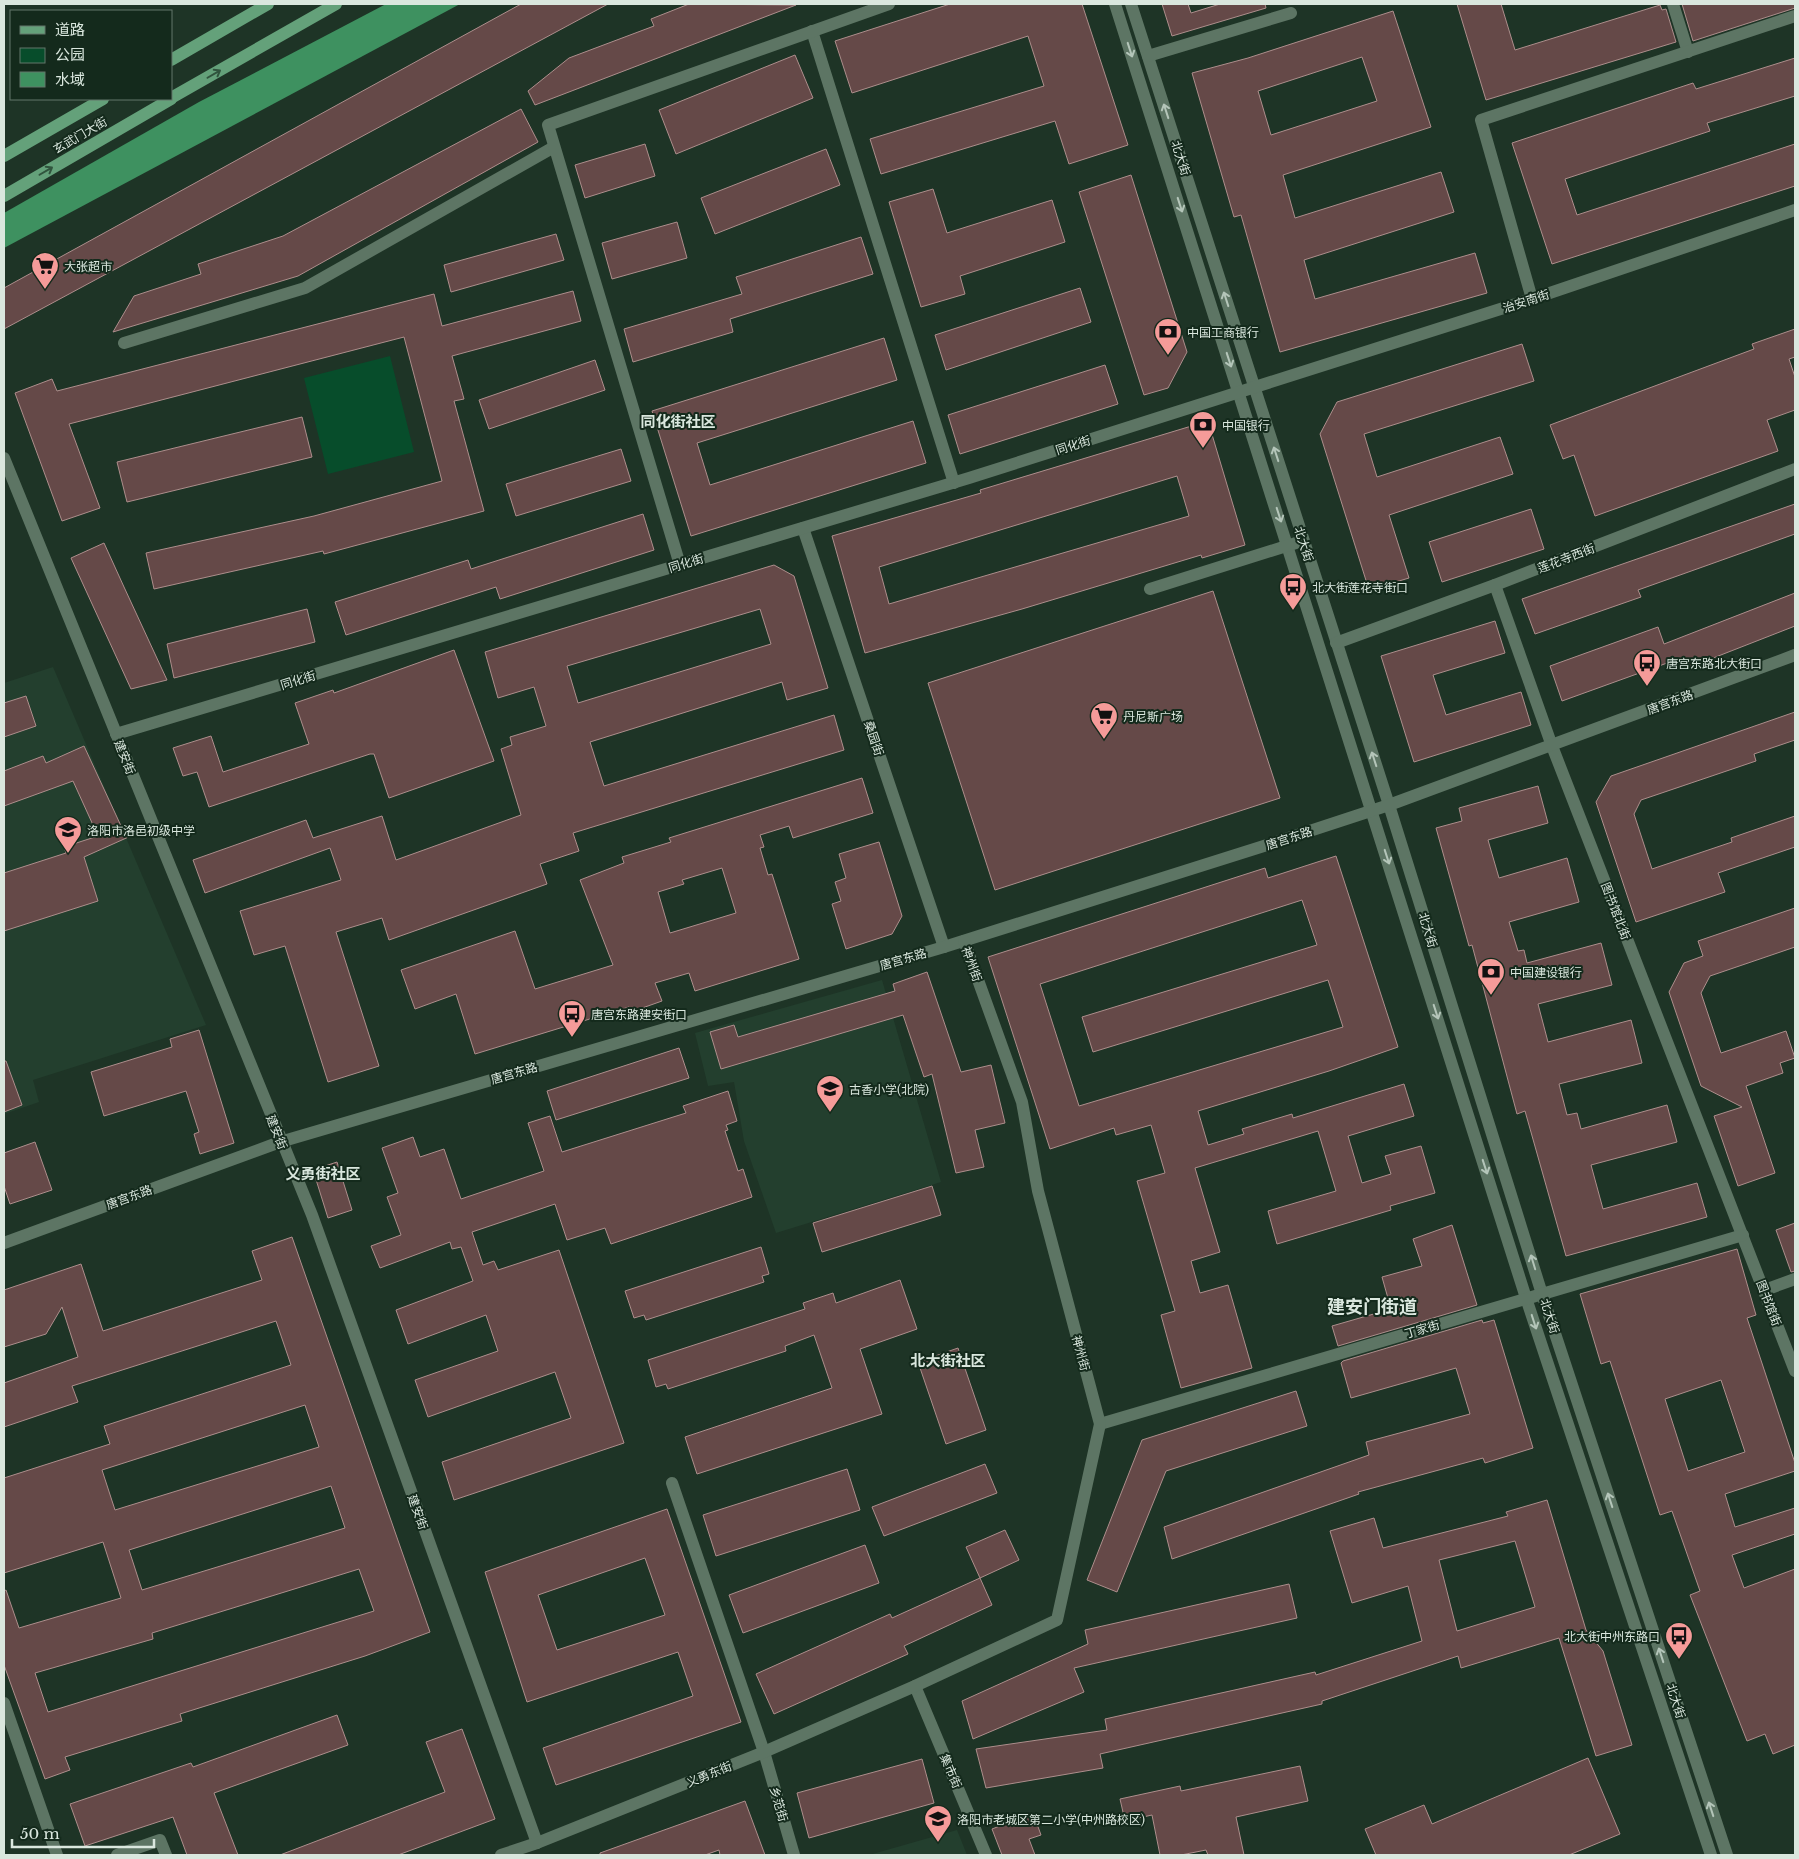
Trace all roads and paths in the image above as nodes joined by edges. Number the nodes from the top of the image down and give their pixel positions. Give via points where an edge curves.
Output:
1 (268, 4) edge
2 (336, 4) edge
3 (889, 4) edge
4 (1116, 4) edge
5 (1131, 4) edge
6 (1673, 4) edge
7 (1291, 13) dead end
8 (1795, 16) edge
9 (812, 31) junction
10 (1688, 52) junction
11 (1148, 56) junction
12 (172, 59) edge
13 (172, 98) edge
14 (101, 100) edge
15 (169, 100) edge
16 (554, 147) junction
17 (4, 156) edge
18 (4, 196) edge
19 (1795, 210) edge
20 (1532, 299) junction
21 (124, 343) dead end
22 (1255, 388) junction
23 (1240, 392) junction
24 (4, 458) edge
25 (1795, 470) edge
26 (954, 483) junction
27 (803, 528) junction
28 (1304, 541) junction
29 (1288, 546) junction
30 (680, 565) junction
31 (1495, 585) junction
32 (1150, 589) dead end
33 (1336, 643) junction
34 (1795, 655) edge
35 (116, 734) junction
36 (1552, 746) junction
37 (1389, 805) junction
38 (1372, 810) junction
39 (964, 941) junction
40 (944, 947) junction
41 (280, 1142) junction
42 (1743, 1235) junction
43 (4, 1243) edge
44 (1795, 1279) edge
45 (1765, 1290) junction
46 (1542, 1294) junction
47 (1526, 1298) junction
48 (1795, 1371) edge
49 (1100, 1424) junction
50 (672, 1483) dead end
51 (916, 1686) junction
52 (4, 1702) edge
53 (764, 1752) junction
54 (537, 1843) junction
55 (57, 1855) edge
56 (117, 1855) edge
57 (166, 1855) edge
58 (501, 1855) edge
59 (794, 1855) edge
60 (986, 1855) edge
61 (1711, 1855) edge
62 (1727, 1855) edge

1 - 12 main road
13 -> 2 main road, 玄武门大街
3 - 9 street
4 -> 23 street, 北大街
5 - 11 street, 北大街
6 - 10 street
7 - 11 street
8 - 10 street
9 - 16 street via 548,125
9 - 26 street
10 - 20 street via 1481,120
22 -> 11 street, 北大街
14 - 17 main road, 玄武门大街
18 -> 15 main road, 玄武门大街
16 - 21 street via 305,288
16 - 30 street
19 - 20 street, 治安南街
20 - 22 street, 治安南街
22 - 23 street, 同化街
28 -> 22 street, 北大街
23 - 26 street, 同化街
23 -> 29 street, 北大街
24 - 35 street, 建安街
25 - 31 street, 莲花寺西街
26 - 27 street, 同化街
27 - 30 street, 同化街
27 - 40 street, 桑园街
28 - 29 street
28 - 33 street, 北大街
29 - 32 street
29 - 38 street, 北大街
30 - 35 street, 同化街
31 - 33 street, 莲花寺西街
31 - 36 street, 图书馆北街
37 -> 33 street, 北大街
34 - 36 street, 唐宫东路
35 - 41 street, 建安街
36 - 37 street, 唐宫东路
36 - 42 street, 图书馆北街
37 - 38 street, 唐宫东路
46 -> 37 street, 北大街
38 - 39 street, 唐宫东路
38 -> 47 street, 北大街
39 - 40 street, 唐宫东路
39 - 49 street, 神州街 via 1022,1102 1038,1191
40 - 41 street, 唐宫东路
41 - 43 street, 唐宫东路
41 - 54 street, 建安街 via 312,1215
42 - 45 street, 图书馆街
42 - 46 street, 丁家街
44 - 45 street
45 - 48 street, 图书馆街
46 - 47 street, 丁家街
62 -> 46 street, 北大街
47 - 49 street, 丁家街
47 -> 61 street, 北大街
49 - 51 street, 神州街 via 1056,1620
50 - 53 street, 乡范街
51 - 53 street, 义勇东街
51 - 60 street, 集市街
52 - 55 street
53 - 54 street, 义勇东街
53 - 59 street, 乡范街
54 - 58 street, 义勇东街
56 - 57 street via 160,1840

